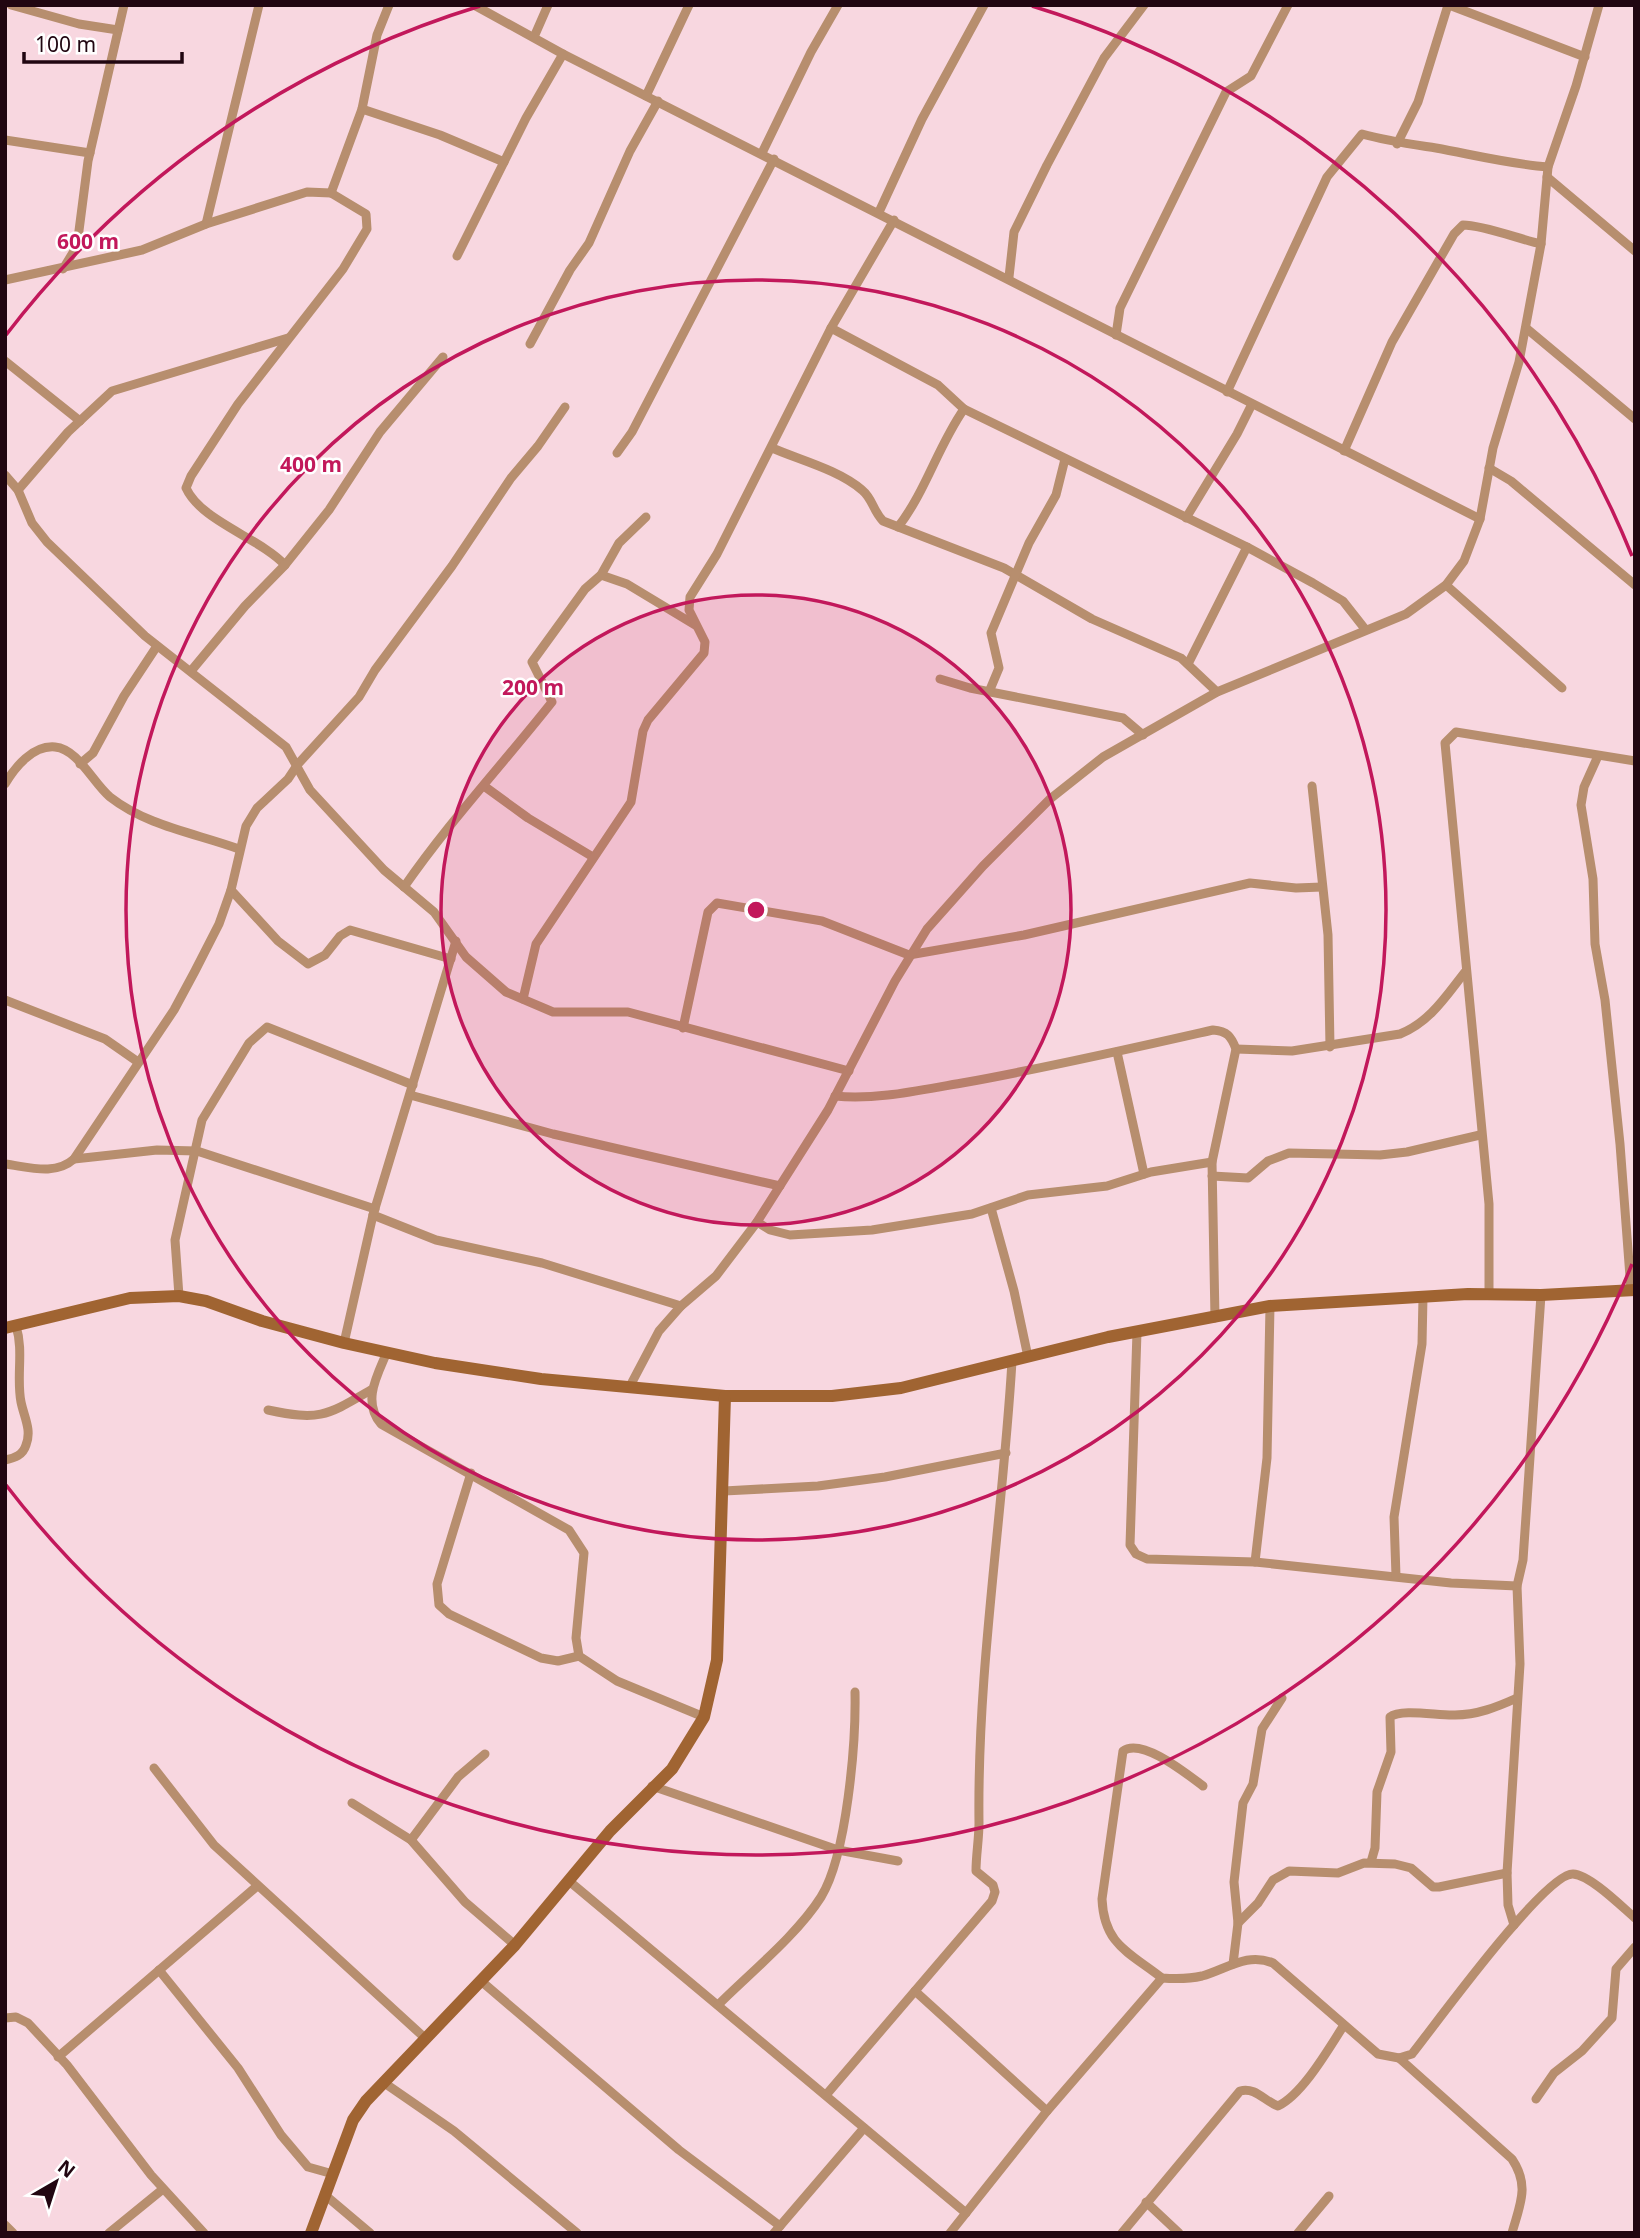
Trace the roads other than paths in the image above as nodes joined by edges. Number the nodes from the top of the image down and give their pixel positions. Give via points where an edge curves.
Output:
1 (11, 5) edge
2 (124, 5) edge
3 (259, 5) edge
4 (389, 5) edge
5 (474, 5) edge
6 (548, 5) edge
7 (689, 5) edge
8 (838, 5) edge
9 (984, 5) edge
10 (1144, 5) edge
11 (1288, 5) edge
12 (1448, 5) edge
13 (1599, 5) edge
14 (118, 30) junction
15 (534, 37) junction
16 (563, 54) junction
17 (1585, 57) junction
18 (646, 96) junction
19 (658, 101) junction
20 (362, 109) junction
21 (5, 140) edge
22 (1397, 144) junction
23 (90, 153) junction
24 (762, 153) junction
25 (774, 159) junction
26 (504, 162) junction
27 (1548, 167) junction
28 (1547, 177) junction
29 (331, 193) junction
30 (879, 212) junction
31 (894, 220) junction
32 (206, 224) junction
33 (1541, 244) junction
34 (77, 246) junction
35 (1635, 251) edge
36 (457, 256) dead end
37 (96, 261) junction
38 (63, 269) junction
39 (1009, 277) junction
40 (5, 280) edge
41 (831, 328) junction
42 (1526, 328) junction
43 (1116, 335) junction
44 (289, 337) junction
45 (530, 344) dead end
46 (443, 357) dead end
47 (5, 361) edge
48 (1227, 392) junction
49 (1252, 404) junction
50 (565, 407) dead end
51 (964, 408) junction
52 (1635, 419) edge
53 (80, 421) junction
54 (772, 447) junction
55 (1344, 451) junction
56 (617, 453) dead end
57 (1065, 459) junction
58 (1489, 468) junction
59 (5, 475) edge
60 (19, 490) junction
61 (646, 517) dead end
62 (1186, 518) junction
63 (1480, 519) junction
64 (898, 527) junction
65 (1247, 547) junction
66 (285, 565) junction
67 (601, 575) junction
68 (1017, 575) junction
69 (1446, 585) junction
70 (1635, 585) edge
71 (697, 627) junction
72 (1365, 629) junction
73 (158, 646) junction
74 (1188, 664) junction
75 (191, 671) junction
76 (940, 679) dead end
77 (1562, 688) dead end
78 (989, 692) junction
79 (1217, 692) junction
80 (1143, 735) junction
81 (1598, 756) junction
82 (1635, 761) edge
83 (80, 764) junction
84 (298, 764) junction
85 (5, 784) edge
86 (484, 786) junction
87 (1312, 786) dead end
88 (239, 849) junction
89 (593, 857) junction
90 (404, 887) junction
91 (1322, 887) junction
92 (231, 890) junction
93 (456, 941) junction
94 (909, 955) junction
95 (451, 959) junction
96 (1465, 972) junction
97 (523, 999) junction
98 (5, 1000) edge
99 (683, 1028) junction
100 (1330, 1047) junction
101 (1236, 1049) junction
102 (1116, 1052) junction
103 (138, 1062) junction
104 (849, 1072) junction
105 (413, 1084) junction
106 (410, 1095) junction
107 (835, 1096) junction
108 (1480, 1135) junction
109 (85, 1141) junction
110 (197, 1151) junction
111 (94, 1156) junction
112 (75, 1158) junction
113 (1212, 1162) junction
114 (5, 1164) edge
115 (1144, 1174) junction
116 (1212, 1176) junction
117 (780, 1186) junction
118 (990, 1208) junction
119 (374, 1212) junction
120 (757, 1223) junction
121 (1633, 1290) edge
122 (1489, 1293) junction
123 (1541, 1295) junction
124 (179, 1296) junction
125 (1423, 1297) junction
126 (681, 1306) junction
127 (1270, 1306) junction
128 (1214, 1318) junction
129 (10, 1327) edge
130 (1137, 1332) junction
131 (344, 1343) junction
132 (387, 1352) junction
133 (1028, 1357) junction
134 (1012, 1361) junction
135 (630, 1386) junction
136 (371, 1390) junction
137 (725, 1396) junction
138 (268, 1410) dead end
139 (1006, 1453) junction
140 (5, 1460) edge
141 (471, 1473) junction
142 (724, 1491) junction
143 (1255, 1562) junction
144 (1396, 1576) junction
145 (1517, 1586) junction
146 (579, 1656) junction
147 (855, 1692) dead end
148 (1282, 1698) dead end
149 (1517, 1698) junction
150 (704, 1717) junction
151 (485, 1754) dead end
152 (154, 1768) dead end
153 (652, 1786) junction
154 (1203, 1786) dead end
155 (352, 1803) dead end
156 (411, 1840) junction
157 (838, 1850) junction
158 (898, 1861) dead end
159 (1371, 1862) junction
160 (1507, 1873) junction
161 (569, 1881) junction
162 (256, 1887) junction
163 (1635, 1917) edge
164 (1238, 1923) junction
165 (1514, 1924) junction
166 (515, 1945) junction
167 (1635, 1947) edge
168 (1233, 1964) junction
169 (159, 1970) junction
170 (1163, 1978) junction
171 (481, 1981) junction
172 (915, 1991) junction
173 (718, 2005) junction
174 (5, 2018) edge
175 (1345, 2025) junction
176 (426, 2039) junction
177 (58, 2057) junction
178 (1399, 2058) junction
179 (383, 2082) junction
180 (826, 2095) junction
181 (1536, 2099) dead end
182 (1047, 2111) junction
183 (864, 2128) junction
184 (333, 2174) junction
185 (163, 2189) junction
186 (325, 2195) junction
187 (1329, 2196) dead end
188 (1146, 2202) junction
189 (966, 2213) junction
190 (5, 2225) edge
191 (777, 2229) edge
192 (13, 2233) edge
193 (109, 2233) edge
194 (204, 2233) edge
195 (311, 2233) edge
196 (370, 2233) edge
197 (576, 2233) edge
198 (950, 2233) edge
199 (1122, 2233) edge
200 (1179, 2233) edge
201 (1298, 2233) edge
202 (1512, 2233) edge

1 - 14 street
2 - 14 street
3 - 32 street
4 - 20 street via 377,35
5 - 15 street
6 - 15 street
7 - 18 street
8 - 24 street
9 - 30 street via 922,119
10 - 39 street via 1104,58 1047,165 1014,232
11 - 43 street via 1251,76 1226,92 1120,308
12 - 17 street
12 - 22 street via 1418,102
13 - 17 street
14 - 23 street
15 - 16 street
16 - 18 street
16 - 26 street
17 - 27 street
18 - 19 street
19 - 24 street
19 - 45 street via 589,243
20 - 26 street via 458,141
20 - 29 street
21 - 23 street
22 - 27 street
22 - 48 street via 1362,134 1327,177
23 - 34 street
24 - 25 street
25 - 30 street
25 - 56 street
26 - 36 street
27 - 28 street
28 - 33 street
28 - 35 street
29 - 32 street via 307,192
29 - 44 street via 366,214 367,229 343,269
30 - 31 street
31 - 39 street
31 - 41 street
32 - 37 street via 176,239
33 - 42 street
33 - 55 street via 1476,225 1463,225 1454,234 1392,342
34 - 37 street via 88,260
34 - 38 street
37 - 38 street
38 - 40 street
39 - 43 street
41 - 51 street via 938,385
41 - 54 street
42 - 52 street
42 - 58 street
43 - 48 street
44 - 53 street via 112,391
44 - 66 street via 238,404 186,488 206,511
46 - 66 street via 380,432 329,510
47 - 53 street
48 - 49 street
49 - 55 street
49 - 62 street
50 - 84 street via 359,697
51 - 57 street
51 - 64 street
53 - 60 street
54 - 64 street via 854,484 871,499 874,512 883,521
54 - 71 street via 690,597 689,610
55 - 63 street
57 - 62 street
57 - 68 street via 1056,495
58 - 63 street
58 - 70 street via 1511,481
59 - 60 street
60 - 73 street via 32,523 47,542
61 - 67 street via 619,543
62 - 65 street
63 - 69 street via 1464,561
64 - 68 street
65 - 72 street via 1343,601
65 - 74 street
66 - 75 street
67 - 71 street via 627,584
67 - 86 street via 585,589 532,662 552,702
68 - 74 street via 1091,620 1160,647
68 - 78 street via 991,633 999,668
69 - 72 street via 1405,614
69 - 77 street
71 - 89 street via 705,642 704,653 648,720 631,802
72 - 79 street
73 - 75 street
73 - 83 street via 93,752
74 - 79 street
75 - 84 street via 271,733
76 - 78 street
78 - 80 street via 1123,718
79 - 80 street
80 - 94 street via 1103,757 1050,799 952,899
81 - 82 street
81 - 96 street via 1456,732 1448,737 1444,749
81 - 121 street via 1581,805 1593,880 1595,944 1605,1000
83 - 85 street via 51,746 21,761
83 - 88 street via 107,795 147,821
84 - 88 street via 257,808
84 - 90 street via 310,790
86 - 89 street
86 - 90 street
87 - 91 street
88 - 92 street
89 - 97 street via 536,944
90 - 93 street via 434,912
91 - 94 street via 1250,883 1024,935
91 - 100 street via 1328,934
92 - 95 street via 278,941 308,964 325,955 349,930
92 - 103 street via 195,971
93 - 95 street
93 - 97 street via 484,975
94 - 99 street via 822,920 717,903 708,912
94 - 104 street
95 - 105 street
96 - 100 street via 1416,1028
96 - 108 street
97 - 99 street via 553,1012 628,1012
98 - 103 street via 105,1039
99 - 104 street
100 - 101 street
101 - 102 street via 1231,1037 1213,1030
101 - 113 street
102 - 107 street via 902,1093
102 - 115 street
103 - 109 street
104 - 107 street
105 - 106 street
105 - 110 street via 267,1027 249,1043 214,1097 202,1120
106 - 117 street via 553,1135
106 - 119 street
107 - 117 street
108 - 116 street via 1380,1155 1289,1153 1268,1161 1248,1178
108 - 122 street via 1489,1204
109 - 111 street
109 - 112 street
110 - 111 street
110 - 119 street
110 - 124 street via 175,1240
111 - 112 street
112 - 114 street via 53,1170
113 - 115 street
113 - 116 street
115 - 118 street via 1116,1185 1028,1195
116 - 128 street
117 - 120 street
118 - 120 street via 836,1234 790,1235
118 - 133 street
119 - 126 street via 436,1240 542,1263
119 - 131 street
120 - 126 street via 716,1276
121 - 123 street
122 - 123 street
122 - 125 street
123 - 145 street via 1523,1560
124 - 129 street via 130,1298
124 - 131 street
125 - 127 street
125 - 144 street via 1422,1343 1394,1517
126 - 135 street via 653,1339
127 - 128 street
127 - 143 street via 1267,1458
128 - 130 street
129 - 140 street via 19,1357 18,1385 29,1432 19,1455
130 - 133 street
130 - 143 street via 1130,1545 1147,1559
131 - 132 street
132 - 135 street via 541,1379
132 - 136 street
133 - 134 street
134 - 137 street via 867,1393
134 - 139 street
135 - 137 street
136 - 138 street via 320,1417
136 - 141 street via 381,1424
137 - 142 street
139 - 142 street via 885,1477
139 - 172 street via 977,1787 976,1871 995,1892
141 - 146 street via 569,1530 580,1542 584,1553 576,1638
141 - 146 street via 436,1584 439,1605 449,1615 541,1658 558,1661
142 - 150 street via 717,1660
143 - 144 street
144 - 145 street
145 - 149 street
146 - 150 street via 617,1681
147 - 157 street via 856,1732
148 - 164 street via 1262,1729 1253,1784 1243,1803 1234,1882
149 - 159 street via 1470,1714 1402,1713 1390,1717 1391,1752 1377,1792
149 - 160 street
150 - 153 street via 672,1769
151 - 156 street via 458,1777
152 - 162 street via 214,1846
153 - 157 street
153 - 161 street
154 - 170 street via 1160,1757 1133,1748 1123,1751 1102,1899 1103,1922 1110,1938
155 - 156 street
156 - 166 street via 465,1902
157 - 158 street
157 - 173 street via 832,1874 810,1912
159 - 160 street via 1411,1868 1433,1887
159 - 164 street via 1338,1873 1281,1874
160 - 165 street
161 - 166 street
161 - 173 street
162 - 169 street
162 - 176 street
163 - 165 street via 1574,1874 1551,1884
164 - 168 street
165 - 178 street via 1412,2054
166 - 171 street
167 - 181 street via 1616,1969 1612,2018 1554,2073
168 - 170 street via 1201,1976
168 - 175 street via 1260,1958 1273,1963
169 - 177 street
169 - 184 street via 238,2068 281,2135 308,2167
170 - 182 street
171 - 176 street
171 - 191 street
172 - 180 street
172 - 182 street
173 - 180 street
174 - 177 street via 28,2023
175 - 178 street via 1378,2054
175 - 188 street via 1286,2102 1278,2106 1257,2092 1240,2091
176 - 179 street
177 - 185 street
178 - 202 street via 1522,2173 1523,2190
179 - 184 street via 353,2120
179 - 197 street via 454,2131
180 - 183 street
182 - 189 street
183 - 189 street
183 - 191 street
184 - 186 street
185 - 193 street
185 - 194 street
186 - 195 street
186 - 196 street
187 - 201 street
188 - 199 street
188 - 200 street
189 - 198 street
190 - 192 street

